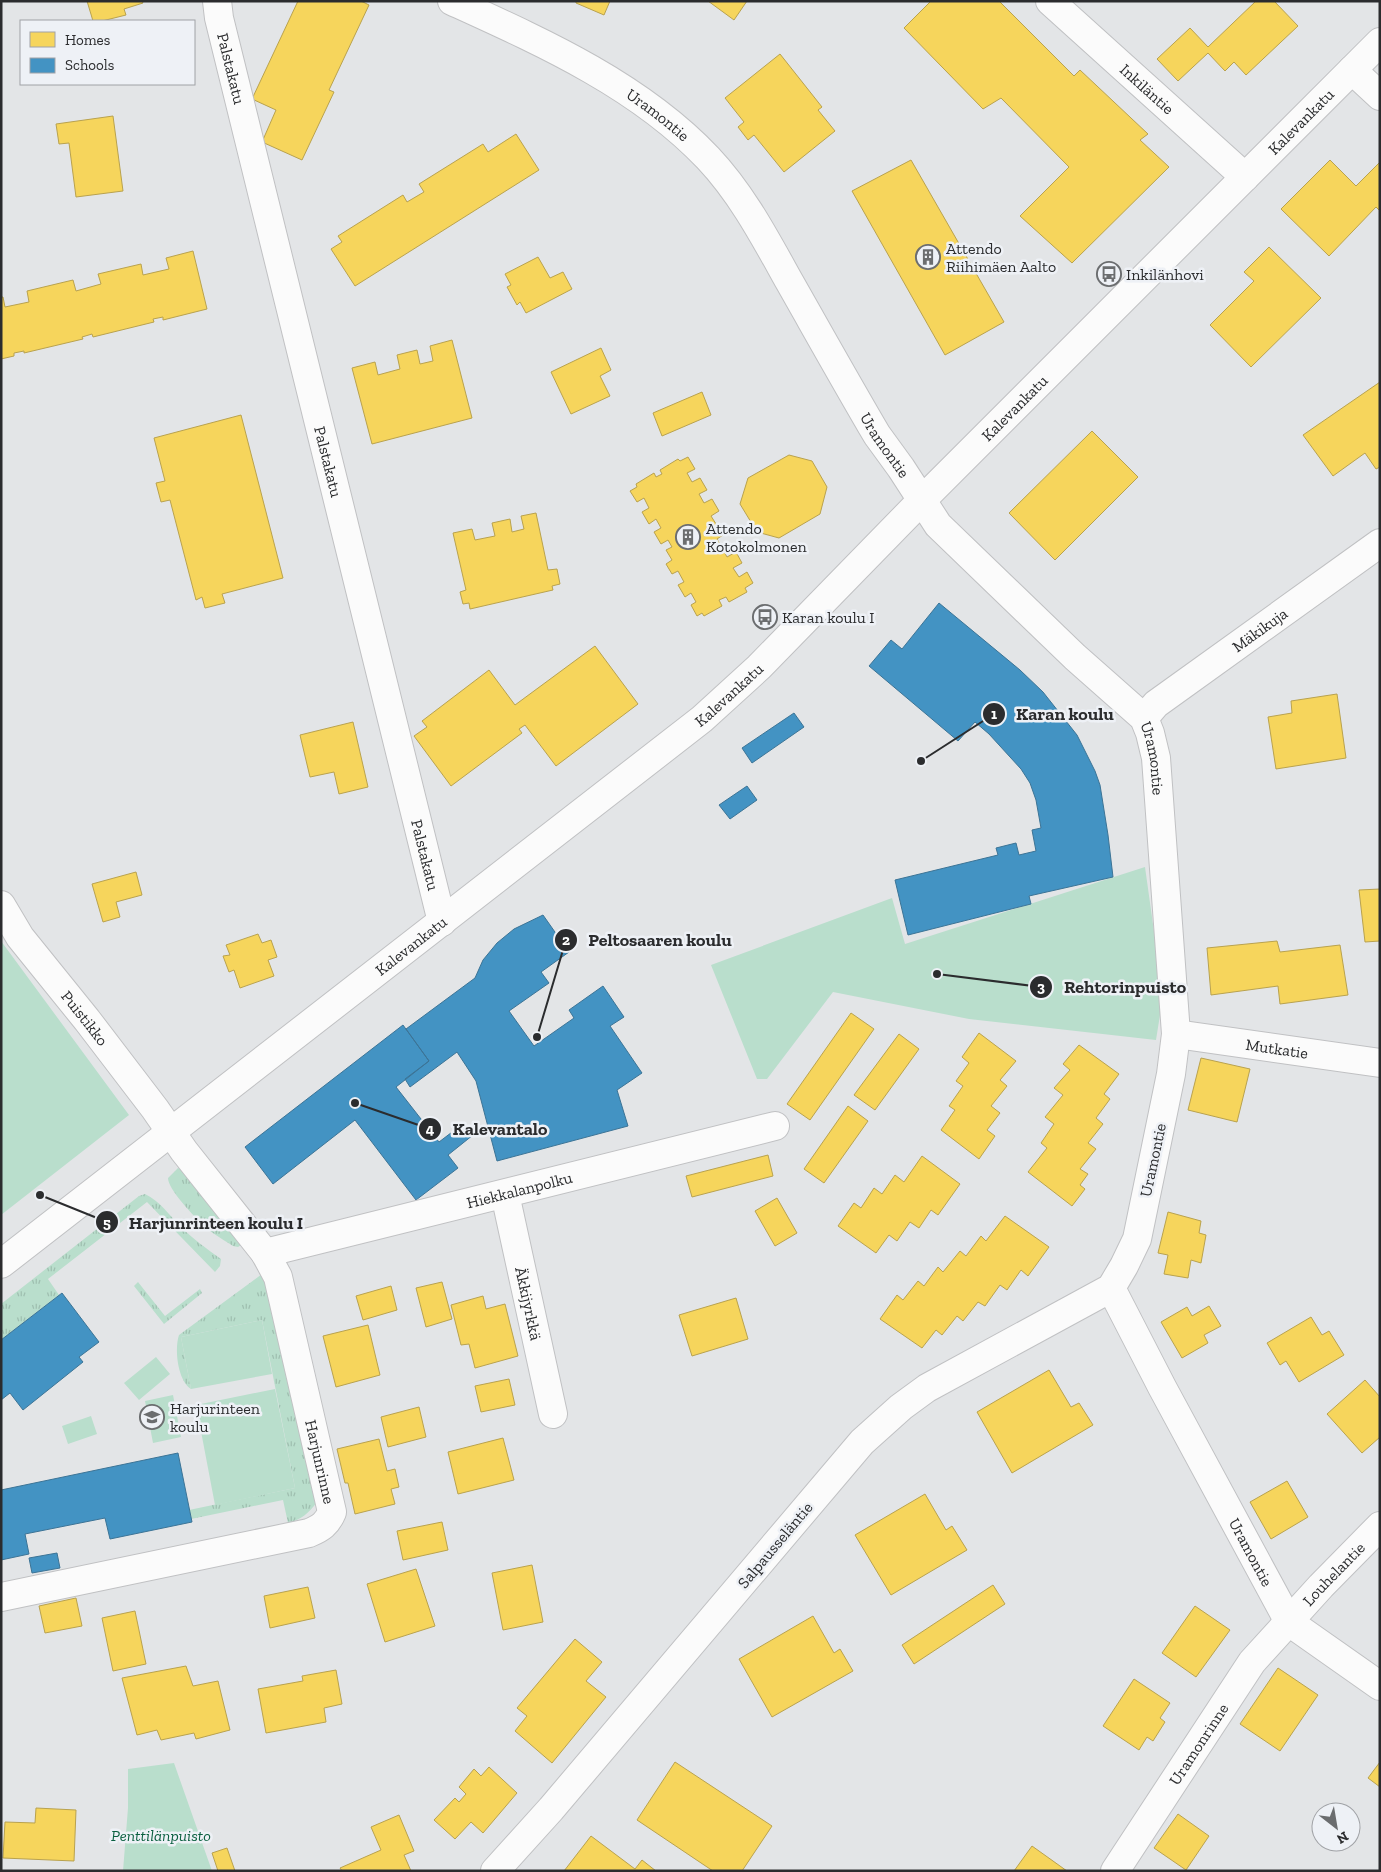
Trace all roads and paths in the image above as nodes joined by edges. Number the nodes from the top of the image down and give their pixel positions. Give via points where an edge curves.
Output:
1 (218, 1) edge
2 (452, 1) edge
3 (1050, 1) edge
4 (1380, 42) edge
5 (1352, 70) junction
6 (1380, 96) edge
7 (1245, 177) junction
8 (921, 501) junction
9 (1380, 544) edge
10 (1144, 718) junction
11 (1, 905) edge
12 (442, 922) junction
13 (1176, 1034) junction
14 (1380, 1063) edge
15 (775, 1126) dead end
16 (170, 1132) junction
17 (506, 1194) junction
18 (265, 1253) junction
19 (1, 1264) edge
20 (1111, 1288) junction
21 (554, 1414) dead end
22 (1380, 1526) edge
23 (1, 1598) edge
24 (1289, 1622) junction
25 (1380, 1686) edge
26 (495, 1871) edge
27 (1115, 1871) edge

1 - 12 street, Palstakatu via 219,18
2 - 8 street, Uramontie via 563,54 605,78 678,130 709,158 752,216 876,435
3 - 7 street, Inkiläntie
4 - 5 street, Kalevankatu
5 - 6 street
5 - 7 street, Kalevankatu
7 - 8 street, Kalevankatu
8 - 10 street, Uramontie via 938,525 1075,657
8 - 12 street, Kalevankatu via 759,667 702,719
9 - 10 street, Mäkikuja via 1156,704
10 - 13 street, Uramontie via 1156,758
11 - 16 street, Puistikko via 20,937
12 - 16 street, Kalevankatu
13 - 14 street, Mutkatie
13 - 20 street, Uramontie via 1171,1074 1137,1239
15 - 17 street, Hiekkalanpolku
16 - 18 street, Harjunrinne
16 - 19 street, Kalevankatu
17 - 18 street, Hiekkalanpolku
17 - 21 street, Äkkijyrkkä
18 - 23 street, Harjunrinne via 278,1278 332,1512 328,1522 309,1533
20 - 24 street, Uramontie
20 - 26 street, Salpausseläntie via 927,1388 900,1407 862,1442 551,1810
22 - 24 street, Louhelantie
24 - 25 street, Uramontie
24 - 27 street, Uramonrinne via 1252,1662

